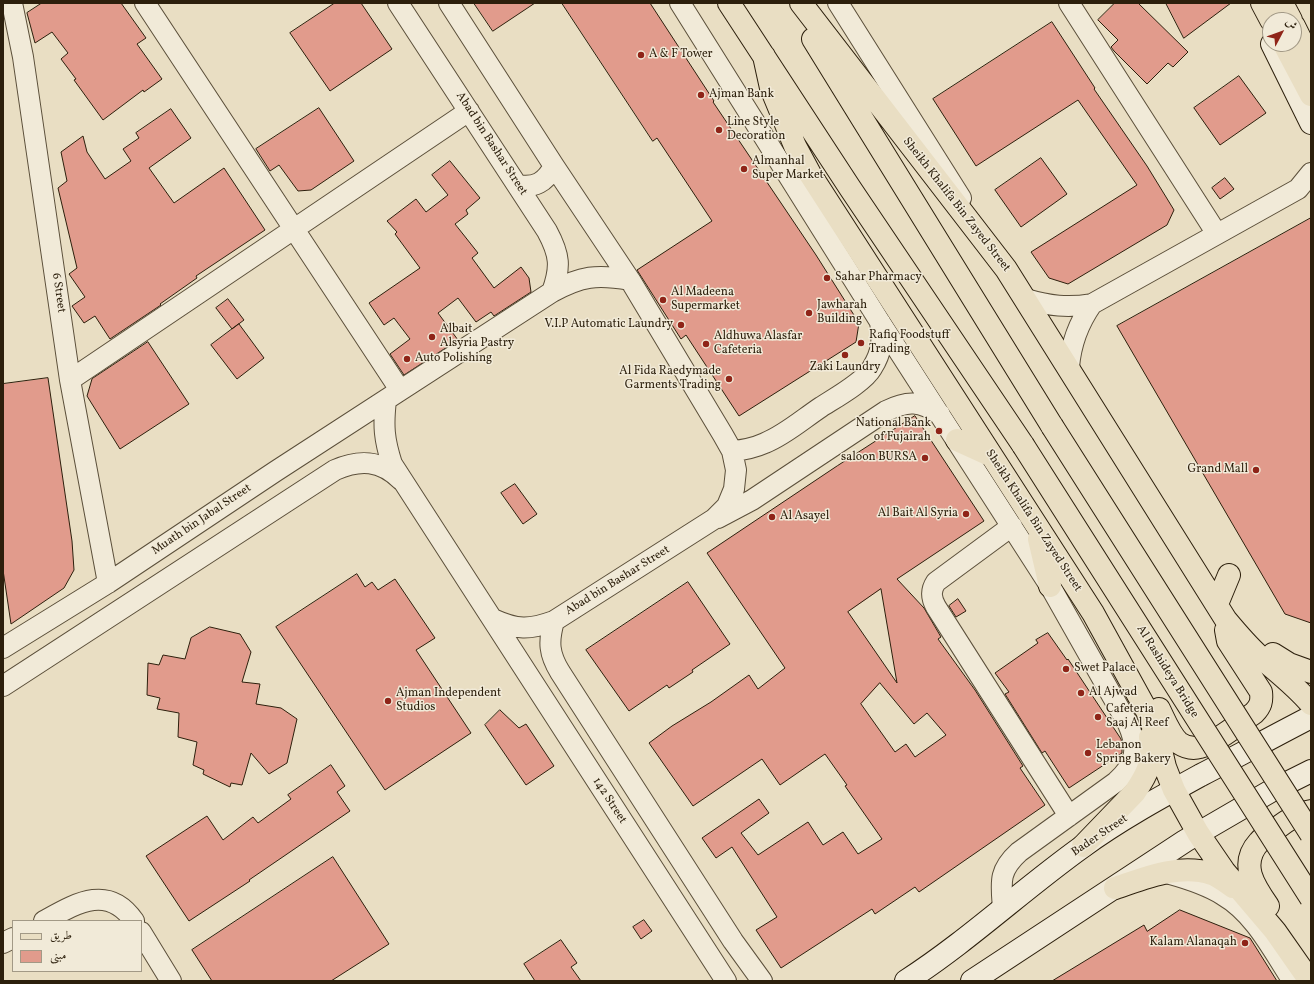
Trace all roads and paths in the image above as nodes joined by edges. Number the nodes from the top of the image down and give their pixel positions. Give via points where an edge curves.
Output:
1 (12, 3) edge
2 (145, 3) edge
3 (398, 3) edge
4 (449, 3) edge
5 (680, 3) edge
6 (729, 3) edge
7 (791, 3) edge
8 (801, 3) edge
9 (838, 3) edge
10 (1069, 3) edge
11 (1251, 3) edge
12 (1262, 3) edge
13 (1282, 3) edge
14 (1292, 3) edge
15 (1267, 12) edge
16 (1287, 12) edge
17 (1262, 25) edge
18 (1311, 38) edge
19 (1302, 42) edge
20 (1276, 52) edge
21 (1288, 52) edge
22 (764, 56) junction
23 (1311, 60) edge
24 (1311, 95) edge
25 (469, 111) junction
26 (1311, 123) edge
27 (554, 166) junction
28 (1311, 173) edge
29 (517, 184) junction
30 (1304, 188) edge
31 (976, 228) junction
32 (294, 230) junction
33 (1217, 234) junction
34 (630, 280) junction
35 (552, 292) junction
36 (1026, 299) junction
37 (1092, 304) junction
38 (880, 322) junction
39 (1069, 367) junction
40 (70, 380) junction
41 (393, 395) junction
42 (940, 414) junction
43 (957, 440) junction
44 (1023, 445) joint
45 (732, 451) junction
46 (990, 455) junction
47 (276, 470) junction
48 (403, 482) junction
49 (293, 497) junction
50 (714, 519) junction
51 (1012, 526) junction
52 (1037, 526) junction
53 (1228, 575) dead end
54 (108, 583) junction
55 (1050, 586) junction
56 (1093, 613) junction
57 (1224, 616) junction
58 (494, 619) junction
59 (554, 622) junction
60 (1107, 637) junction
61 (3, 648) edge
62 (1311, 672) edge
63 (3, 686) edge
64 (571, 689) junction
65 (546, 702) junction
66 (1311, 704) edge
67 (1311, 717) edge
68 (1311, 771) edge
69 (1174, 790) junction
70 (1311, 811) edge
71 (1069, 816) junction
72 (1198, 833) junction
73 (1311, 834) edge
74 (1082, 846) junction
75 (1168, 872) junction
76 (1115, 888) junction
77 (1247, 897) junction
78 (1311, 898) edge
79 (1003, 908) junction
80 (46, 920) edge
81 (133, 920) edge
82 (142, 934) edge
83 (12, 938) edge
84 (733, 941) junction
85 (3, 943) edge
86 (1287, 947) junction
87 (711, 957) junction
88 (171, 981) edge
89 (726, 981) edge
90 (762, 981) edge
91 (906, 981) edge
92 (972, 981) edge
93 (1294, 981) edge
94 (1310, 981) edge

1 - 40 street, 6 Street via 23,57
2 - 32 street
3 - 25 street, Abad bin Bashar Street
4 - 27 street, Abad bin Bashar Street
5 - 38 street
6 - 22 main road, Sheikh Khalifa Bin Zayed Street
7 - 73 main road, Sheikh Khalifa Bin Zayed Street, bridge via 1052,426
8 - 31 main road, Sheikh Khalifa Bin Zayed Street
9 - 31 street via 949,178
10 - 33 street
11 - 17 main road
12 - 15 main road
13 - 16 main road
14 - 18 main road
19 - 23 main road
20 - 26 main road
21 - 24 main road
22 - 44 main road, Sheikh Khalifa Bin Zayed Street
22 - 46 main road, Sheikh Khalifa Bin Zayed Street via 771,88 795,146 810,174
25 - 29 street, Abad bin Bashar Street
25 - 32 street
27 - 29 street via 543,181 530,186
27 - 34 street, Abad bin Bashar Street
28 - 30 street
29 - 35 street, Abad bin Bashar Street via 555,245 557,277
30 - 33 street
31 - 36 main road, Sheikh Khalifa Bin Zayed Street
32 - 40 street
32 - 41 street
33 - 37 street
34 - 35 street via 610,276 589,277 570,282
34 - 45 street, Abad bin Bashar Street
35 - 41 street
36 - 37 street via 1058,307
36 - 39 main road, Sheikh Khalifa Bin Zayed Street
37 - 39 street via 1075,334
38 - 42 street
38 - 45 street via 882,339 879,355 871,370 766,443 750,449
39 - 57 main road, Sheikh Khalifa Bin Zayed Street
40 - 54 street, 6 Street
41 - 47 street, Muath bin Jabal Street
41 - 48 street via 384,422 386,444 392,464
42 - 43 street
42 - 50 street via 928,406 900,404 752,500
43 - 46 main road
43 - 51 street
44 - 78 main road, Al Rashideya Bridge, bridge
45 - 50 street, Abad bin Bashar Street via 736,470 734,489 727,506
46 - 52 main road, Sheikh Khalifa Bin Zayed Street
47 - 49 street via 291,480
47 - 54 street, Muath bin Jabal Street
48 - 49 street via 384,467 372,463 359,463 335,470
48 - 58 street
49 - 63 street
50 - 59 street, Abad bin Bashar Street
51 - 55 street
51 - 71 street via 936,582 931,594 936,607
52 - 55 main road
52 - 56 main road, Sheikh Khalifa Bin Zayed Street
53 - 57 main road
54 - 61 street, Muath bin Jabal Street
55 - 71 street via 1134,736 1135,749 1126,773
56 - 57 main road via 1118,637 1128,652 1173,735 1188,747 1198,748 1254,713 1262,700 1261,692 1228,641
56 - 60 main road, Sheikh Khalifa Bin Zayed Street
57 - 62 main road via 1289,664
57 - 66 main road, Sheikh Khalifa Bin Zayed Street via 1257,654 1289,680
58 - 59 street, Abad bin Bashar Street via 508,626 524,628
58 - 65 street, 142 Street
59 - 64 street via 550,634 550,648 554,661
60 - 69 main road, Sheikh Khalifa Bin Zayed Street via 1148,713
60 - 74 main road via 1113,663 1149,735 1151,760 1135,792
64 - 65 street via 556,691
64 - 84 street
65 - 87 street, 142 Street
67 - 69 main road, Bader Street
68 - 72 main road
69 - 72 main road, Sheikh Khalifa Bin Zayed Street
69 - 74 main road, Bader Street
70 - 86 main road via 1294,816 1259,841 1250,859 1249,870 1253,882 1283,931
71 - 79 street via 1019,852 1008,864 1001,880
72 - 76 main road
72 - 77 main road, Sheikh Khalifa Bin Zayed Street via 1224,871
74 - 79 main road, Bader Street
75 - 76 main road
75 - 77 main road via 1185,870 1213,874
75 - 93 main road via 1212,888 1237,903 1256,925
76 - 92 main road
77 - 86 main road, Sheikh Khalifa Bin Zayed Street
79 - 91 main road, Bader Street via 966,939
80 - 81 street via 72,905 99,899 113,902 124,909
82 - 88 street
83 - 85 street
84 - 87 street via 731,951 727,954 722,957
84 - 90 street
86 - 94 main road, Sheikh Khalifa Bin Zayed Street
87 - 89 street, 142 Street

